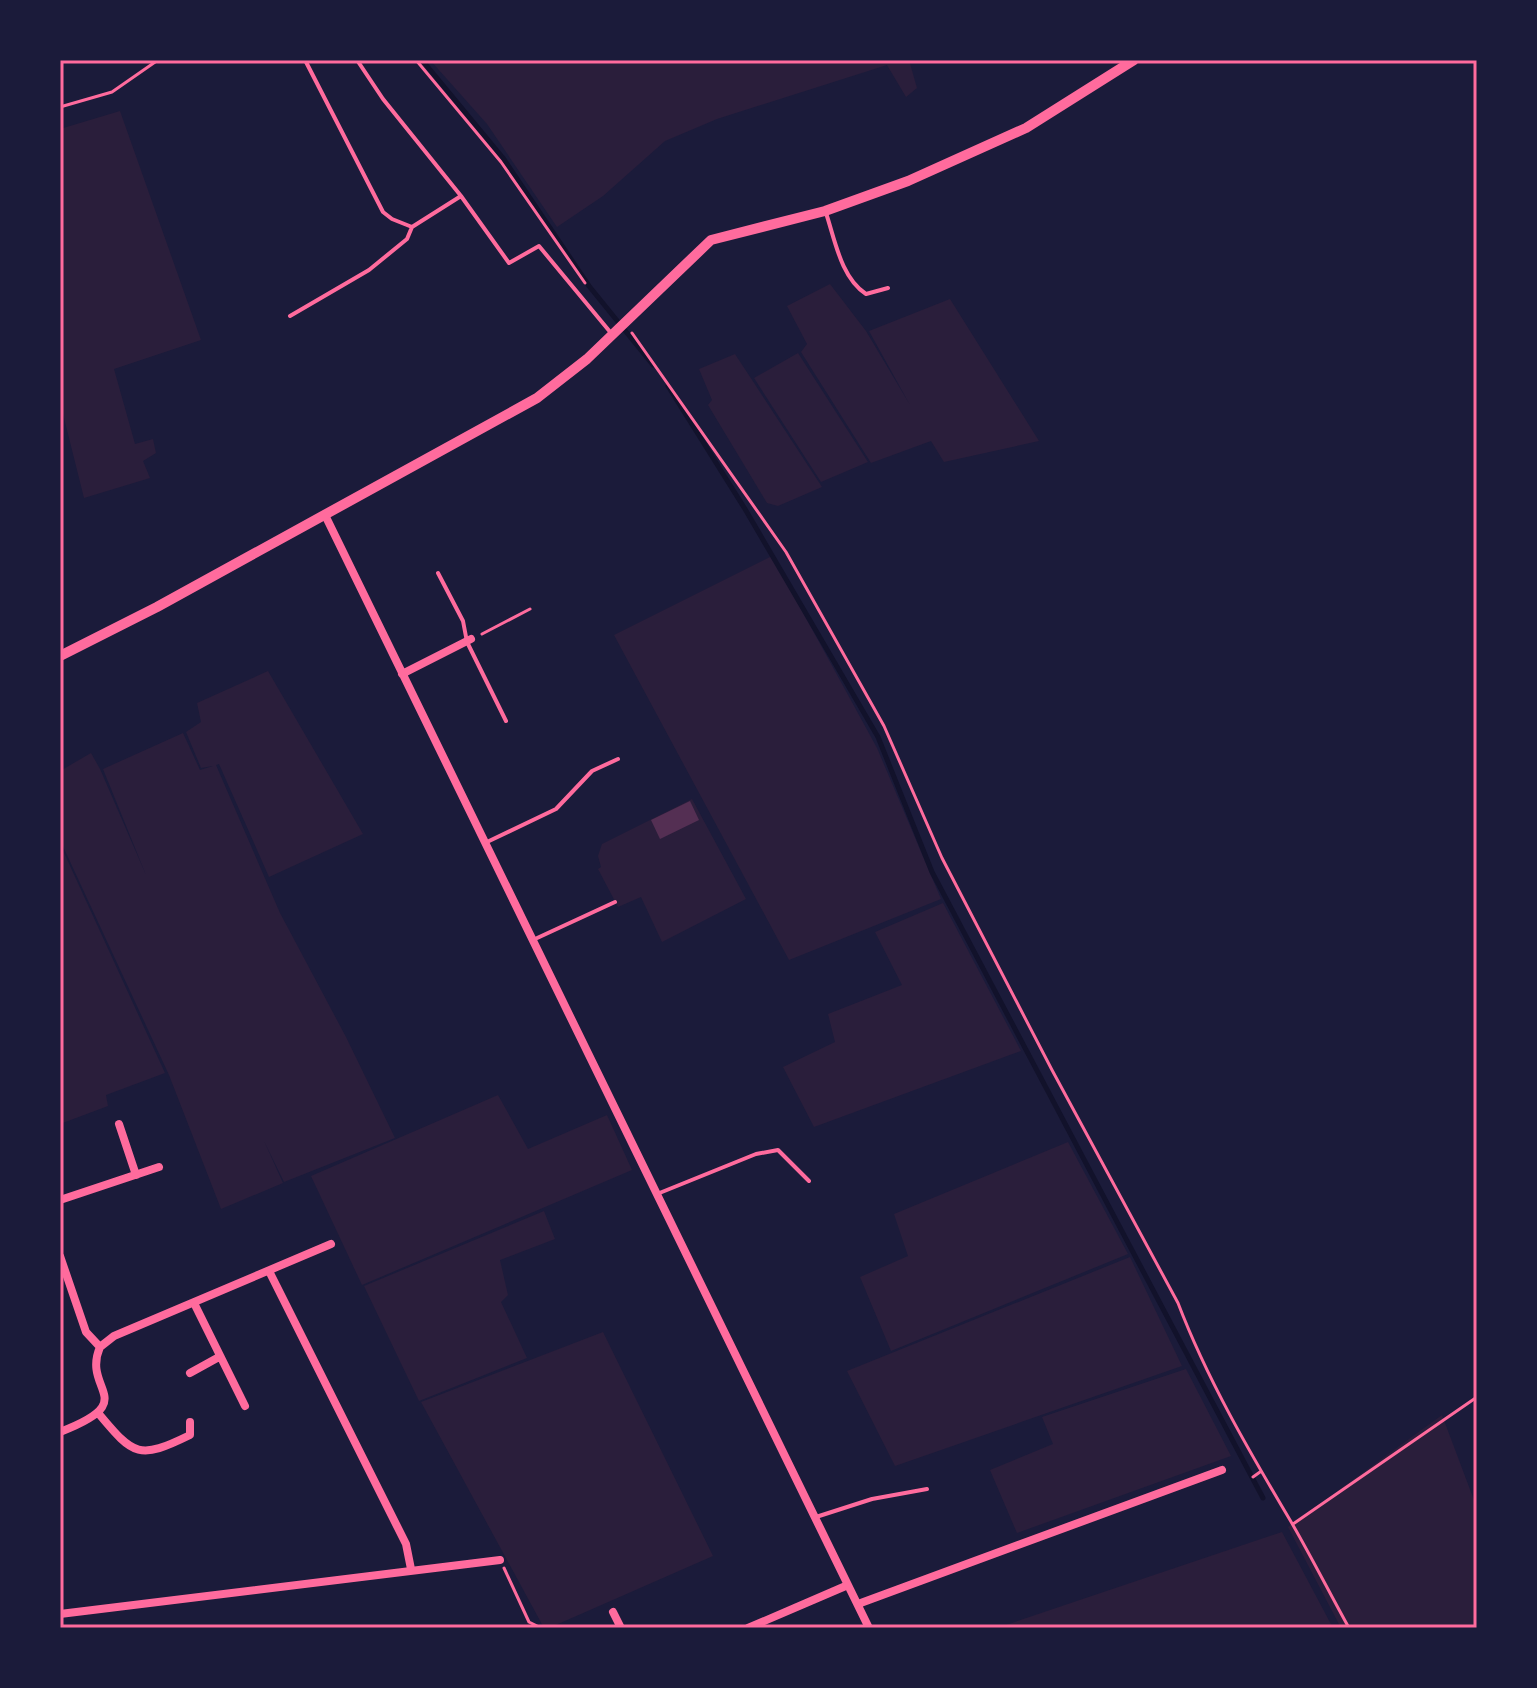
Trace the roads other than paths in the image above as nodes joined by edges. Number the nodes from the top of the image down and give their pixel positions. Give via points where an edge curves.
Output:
1 (305, 60) edge
2 (357, 60) edge
3 (1134, 60) edge
4 (461, 196) junction
5 (825, 211) junction
6 (412, 227) junction
7 (888, 288) dead end
8 (290, 316) dead end
9 (612, 335) junction
10 (325, 515) junction
11 (438, 573) dead end
12 (469, 640) junction
13 (60, 656) edge
14 (402, 674) junction
15 (506, 721) dead end
16 (618, 759) dead end
17 (485, 843) junction
18 (615, 902) dead end
19 (533, 940) junction
20 (119, 1124) dead end
21 (159, 1167) dead end
22 (136, 1175) junction
23 (809, 1181) dead end
24 (657, 1194) junction
25 (60, 1200) edge
26 (331, 1244) dead end
27 (60, 1256) edge
28 (269, 1271) junction
29 (194, 1303) junction
30 (100, 1347) junction
31 (219, 1357) junction
32 (190, 1373) dead end
33 (245, 1406) dead end
34 (99, 1414) junction
35 (190, 1422) dead end
36 (60, 1432) edge
37 (1222, 1470) dead end
38 (927, 1489) dead end
39 (814, 1518) junction
40 (500, 1560) road end
41 (411, 1569) junction
42 (848, 1585) junction
43 (858, 1604) junction
44 (613, 1612) dead end
45 (60, 1614) edge
46 (621, 1628) edge
47 (748, 1628) edge
48 (869, 1628) edge

1 - 6 lane via 383,212
2 - 4 lane
3 - 5 street via 1026,128
4 - 6 lane
4 - 9 lane via 509,263 539,246
5 - 7 lane via 841,260 859,290 866,294
5 - 9 street via 711,240
6 - 8 lane via 407,239 369,270
9 - 10 street via 537,398
10 - 13 street
10 - 14 street
11 - 12 lane
12 - 14 street
12 - 15 lane
14 - 17 street
16 - 17 lane via 592,771 556,809
17 - 19 street
18 - 19 lane
19 - 24 street
20 - 22 street
21 - 22 street
22 - 25 street
23 - 24 lane via 778,1150
24 - 39 street
26 - 28 street
27 - 30 street via 86,1332
28 - 29 street
28 - 41 street via 406,1544
29 - 30 street via 114,1336
29 - 31 street
30 - 34 street via 96,1364 105,1402
31 - 32 street
31 - 33 street
34 - 35 street via 123,1443 146,1451 190,1435
34 - 36 street
37 - 43 street
38 - 39 lane
39 - 42 street
40 - 41 street
41 - 45 street
42 - 43 street
42 - 47 street
43 - 48 street
44 - 46 street

